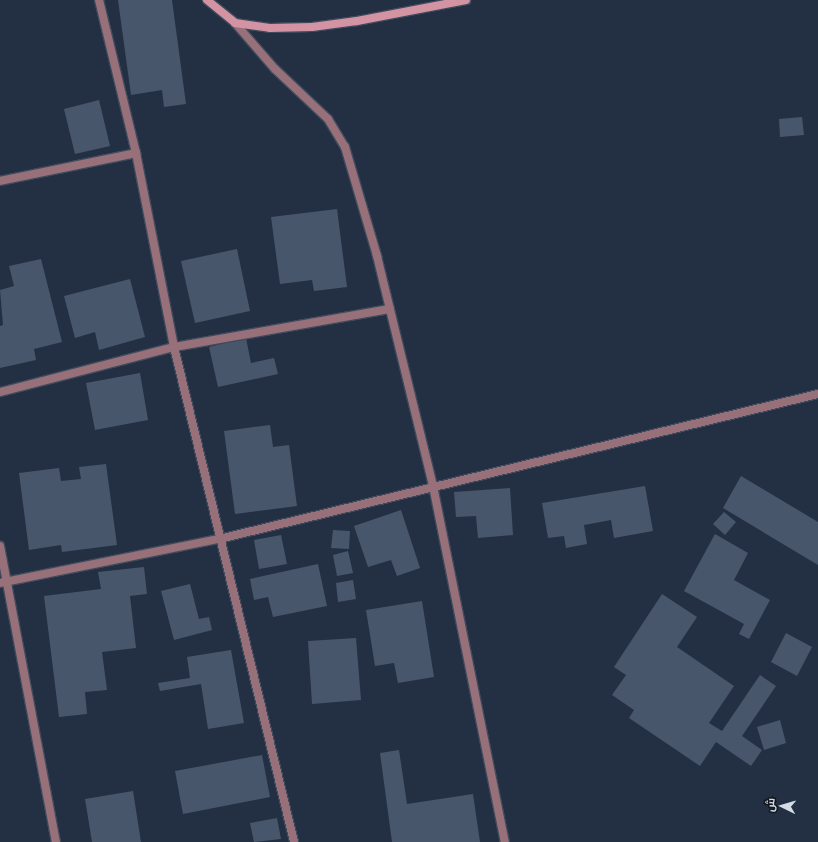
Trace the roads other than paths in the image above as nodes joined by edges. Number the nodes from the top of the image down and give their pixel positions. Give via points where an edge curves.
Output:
1 (99, 0) edge
2 (207, 0) edge
3 (466, 0) edge
4 (235, 23) junction
5 (136, 153) junction
6 (0, 181) edge
7 (390, 309) junction
8 (174, 347) junction
9 (0, 392) edge
10 (818, 394) edge
11 (433, 486) junction
12 (219, 539) junction
13 (0, 546) edge
14 (3, 583) edge
15 (56, 842) edge
16 (294, 842) edge
17 (505, 842) edge

1 - 5 street
2 - 4 street
3 - 4 street via 312,27 270,28
4 - 7 street via 328,120 345,147
5 - 6 street
5 - 8 street
7 - 8 street
7 - 11 street
8 - 9 street
8 - 12 street
10 - 11 street
11 - 12 street
11 - 17 street
12 - 14 street
12 - 16 street
13 - 14 street
14 - 15 street

